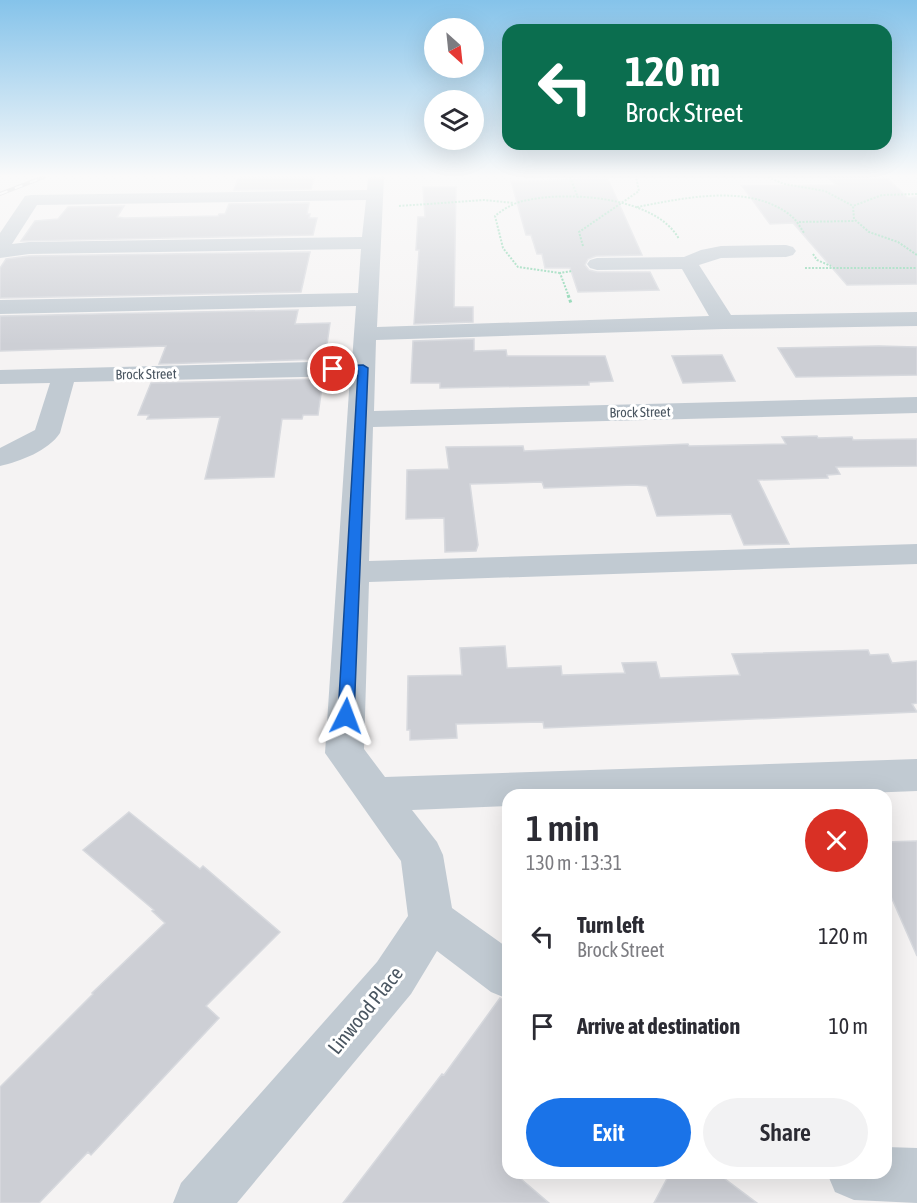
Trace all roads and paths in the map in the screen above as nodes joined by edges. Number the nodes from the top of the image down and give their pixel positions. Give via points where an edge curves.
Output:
1 (10, 233) edge
2 (374, 233) edge
3 (499, 233) edge
4 (580, 233) edge
5 (676, 233) edge
6 (804, 233) edge
7 (872, 233) edge
8 (805, 236) dead end
9 (372, 243) junction
10 (0, 250) edge
11 (786, 251) dead end
12 (812, 253) dead end
13 (917, 255) edge
14 (591, 258) joint
15 (688, 262) junction
16 (834, 268) dead end
17 (560, 273) dead end
18 (368, 299) junction
19 (0, 307) edge
20 (917, 319) edge
21 (724, 322) junction
22 (366, 334) junction
23 (363, 368) junction
24 (64, 376) junction
25 (0, 377) edge
26 (917, 405) edge
27 (362, 419) junction
28 (0, 458) edge
29 (917, 554) edge
30 (354, 572) junction
31 (917, 775) edge
32 (518, 789) edge
33 (502, 790) edge
34 (376, 794) junction
35 (431, 920) junction
36 (502, 972) edge
37 (201, 1203) edge

1 - 10 street
2 - 9 street
3 - 17 path via 503,248 518,267
4 - 14 path
5 - 15 path via 681,241 680,255
6 - 8 path
7 - 13 path via 898,242
9 - 10 street
9 - 18 street
11 - 15 street via 717,252
12 - 16 path
14 - 15 street
15 - 21 street
18 - 19 street
18 - 22 street
20 - 21 street
21 - 22 street
22 - 23 street
23 - 24 street, Brock Street
23 - 27 street
24 - 25 street, Brock Street
24 - 28 street via 47,433
26 - 27 street, Brock Street
27 - 30 street
29 - 30 street
30 - 34 street via 344,753
31 - 32 street
33 - 34 street
34 - 35 street via 422,855
35 - 36 street
35 - 37 street, Linwood Place via 394,978

